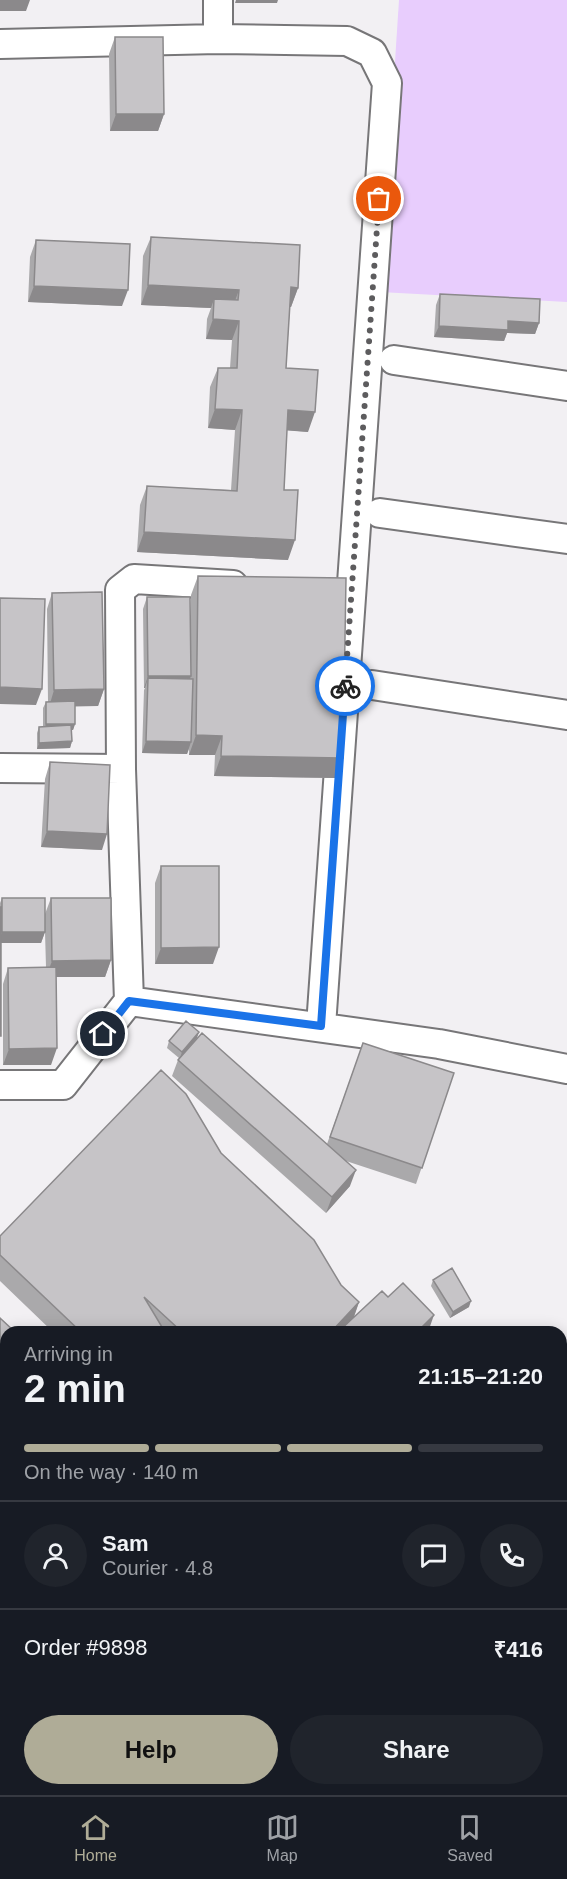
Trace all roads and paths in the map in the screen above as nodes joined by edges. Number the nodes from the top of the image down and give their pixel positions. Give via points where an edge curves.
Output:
1 (218, 0) edge
2 (218, 39) junction
3 (0, 44) edge
4 (394, 360) dead end
5 (567, 386) edge
6 (380, 513) dead end
7 (567, 539) edge
8 (261, 587) edge
9 (372, 686) dead end
10 (567, 715) edge
11 (0, 768) edge
12 (120, 769) junction
13 (129, 1001) junction
14 (321, 1026) junction
15 (567, 1069) edge
16 (0, 1085) edge

1 - 2 street
2 - 3 street
2 - 14 street via 347,41 372,53 387,83 341,592
4 - 5 street
6 - 7 street
8 - 12 street via 134,579 120,590
9 - 10 street
11 - 12 street
12 - 13 street
13 - 14 street
13 - 16 street via 63,1085
14 - 15 street

